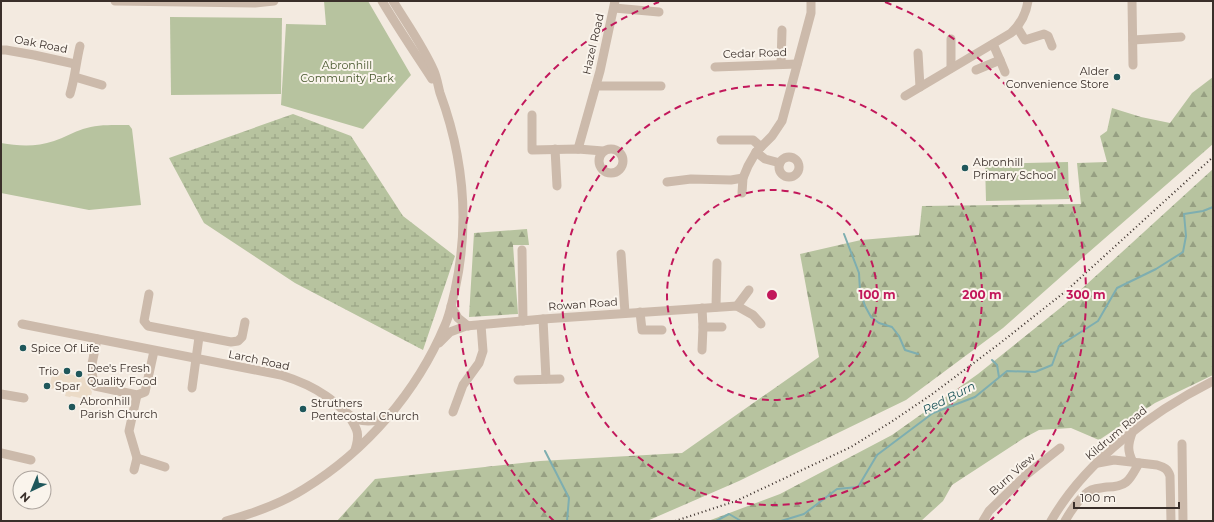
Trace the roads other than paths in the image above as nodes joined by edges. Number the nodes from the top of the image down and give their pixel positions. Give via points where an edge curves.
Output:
1 (115, 1) edge
2 (274, 1) edge
3 (374, 1) edge
4 (382, 1) edge
5 (393, 1) edge
6 (810, 1) edge
7 (1028, 1) edge
8 (1132, 1) edge
9 (615, 4) edge
10 (659, 12) dead end
11 (1017, 27) junction
12 (782, 30) dead end
13 (401, 33) junction
14 (1181, 37) dead end
15 (951, 39) dead end
16 (1133, 40) junction
17 (992, 44) junction
18 (80, 46) dead end
19 (1052, 46) dead end
20 (1, 50) edge
21 (918, 53) dead end
22 (1000, 60) junction
23 (75, 64) junction
24 (781, 64) junction
25 (797, 64) junction
26 (1133, 65) dead end
27 (715, 67) dead end
28 (951, 68) junction
29 (976, 70) dead end
30 (1005, 72) dead end
31 (75, 77) junction
32 (102, 85) dead end
33 (596, 86) junction
34 (661, 86) dead end
35 (920, 88) junction
36 (440, 91) junction
37 (70, 94) dead end
38 (905, 96) dead end
39 (532, 115) dead end
40 (721, 140) dead end
41 (556, 149) junction
42 (578, 149) junction
43 (759, 150) junction
44 (603, 151) dead end
45 (780, 163) dead end
46 (743, 178) junction
47 (667, 182) dead end
48 (557, 186) dead end
49 (742, 193) dead end
50 (522, 250) dead end
51 (621, 254) dead end
52 (717, 263) dead end
53 (749, 290) dead end
54 (149, 294) dead end
55 (451, 306) junction
56 (737, 306) junction
57 (716, 307) junction
58 (702, 308) junction
59 (640, 312) junction
60 (624, 313) junction
61 (543, 319) junction
62 (523, 321) junction
63 (245, 322) dead end
64 (22, 324) dead end
65 (761, 324) dead end
66 (481, 325) junction
67 (468, 326) junction
68 (703, 327) junction
69 (722, 327) dead end
70 (662, 330) dead end
71 (199, 337) junction
72 (97, 339) junction
73 (434, 348) junction
74 (702, 350) dead end
75 (154, 351) junction
76 (196, 359) junction
77 (546, 379) junction
78 (560, 379) dead end
79 (518, 380) dead end
80 (1213, 381) edge
81 (192, 388) dead end
82 (1, 394) edge
83 (137, 395) junction
84 (24, 398) dead end
85 (453, 412) dead end
86 (348, 415) junction
87 (386, 419) junction
88 (1132, 432) junction
89 (1182, 444) dead end
90 (1060, 448) dead end
91 (355, 450) junction
92 (1, 453) edge
93 (137, 458) junction
94 (31, 460) dead end
95 (1136, 462) junction
96 (1097, 463) junction
97 (165, 467) dead end
98 (134, 470) dead end
99 (1182, 497) junction
100 (1170, 498) junction
101 (251, 513) junction
102 (226, 521) edge
103 (246, 521) edge
104 (983, 521) edge
105 (1051, 521) edge
106 (1065, 521) edge
107 (1171, 521) edge
108 (1183, 521) edge

1 - 2 street
3 - 13 street
4 - 13 street
5 - 36 street via 422,47
6 - 25 street, Cedar Road via 811,13
7 - 11 street via 1026,14
8 - 16 street
9 - 10 street, Hazel Road
9 - 33 street, Hazel Road
11 - 17 street
11 - 19 street via 1025,40 1044,34 1048,36
12 - 24 street
13 - 36 street
14 - 16 street
15 - 28 street
16 - 26 street
17 - 22 street
17 - 28 street
18 - 23 street, Oak Road
20 - 23 street, Oak Road via 34,54
21 - 35 street
22 - 29 street
22 - 30 street
23 - 31 street, Oak Road
24 - 25 street, Cedar Road
24 - 27 street, Cedar Road
25 - 43 street, Cedar Road via 782,121
28 - 35 street
31 - 32 street
31 - 37 street, Oak Road
33 - 34 street, Hazel Road
33 - 42 street, Hazel Road
35 - 38 street
36 - 55 street via 456,144 463,192 464,230 458,277
39 - 41 street via 532,150
40 - 43 street via 753,140
41 - 42 street
41 - 48 street
42 - 44 street
43 - 45 street via 766,159
43 - 46 street, Cedar Road
46 - 47 street
46 - 49 street, Cedar Road
50 - 62 street
51 - 60 street, Rowan Road
52 - 57 street
53 - 56 street
54 - 71 street via 144,322 148,326
55 - 67 street via 458,318
55 - 73 street via 446,324
56 - 57 street, Rowan Road
56 - 65 street via 753,315
57 - 58 street, Rowan Road
58 - 59 street, Rowan Road
58 - 68 street
59 - 60 street, Rowan Road
59 - 70 street via 642,330
60 - 61 street, Rowan Road
61 - 62 street, Rowan Road
61 - 77 street, Rowan Road
62 - 66 street, Rowan Road
63 - 71 street via 242,337 238,341
64 - 72 street, Larch Road
66 - 67 street, Rowan Road
66 - 85 street via 483,351 479,363 463,385
67 - 73 street, Rowan Road via 450,332
68 - 69 street
68 - 74 street
71 - 76 street
72 - 75 street, Larch Road
72 - 83 street via 91,369 95,386
73 - 87 street via 398,406
75 - 76 street, Larch Road
75 - 83 street via 144,392
76 - 81 street
76 - 86 street, Larch Road via 297,380 326,396
77 - 78 street
77 - 79 street
80 - 88 street, Kildrum Road via 1184,396
82 - 84 street
83 - 93 street via 129,431
86 - 87 street, Larch Road via 366,422
86 - 91 street, Larch Road via 358,433
87 - 91 street
88 - 95 street via 1128,450
88 - 96 street, Kildrum Road
89 - 99 street
90 - 104 street, Burn View via 1026,475
91 - 101 street via 303,490
92 - 94 street
93 - 97 street
93 - 98 street
95 - 96 street via 1114,460
95 - 100 street via 1157,465 1168,471
95 - 106 street via 1130,479 1124,485 1089,491
96 - 105 street, Kildrum Road via 1061,503
99 - 100 street
99 - 108 street
100 - 107 street
101 - 102 street
101 - 103 street

